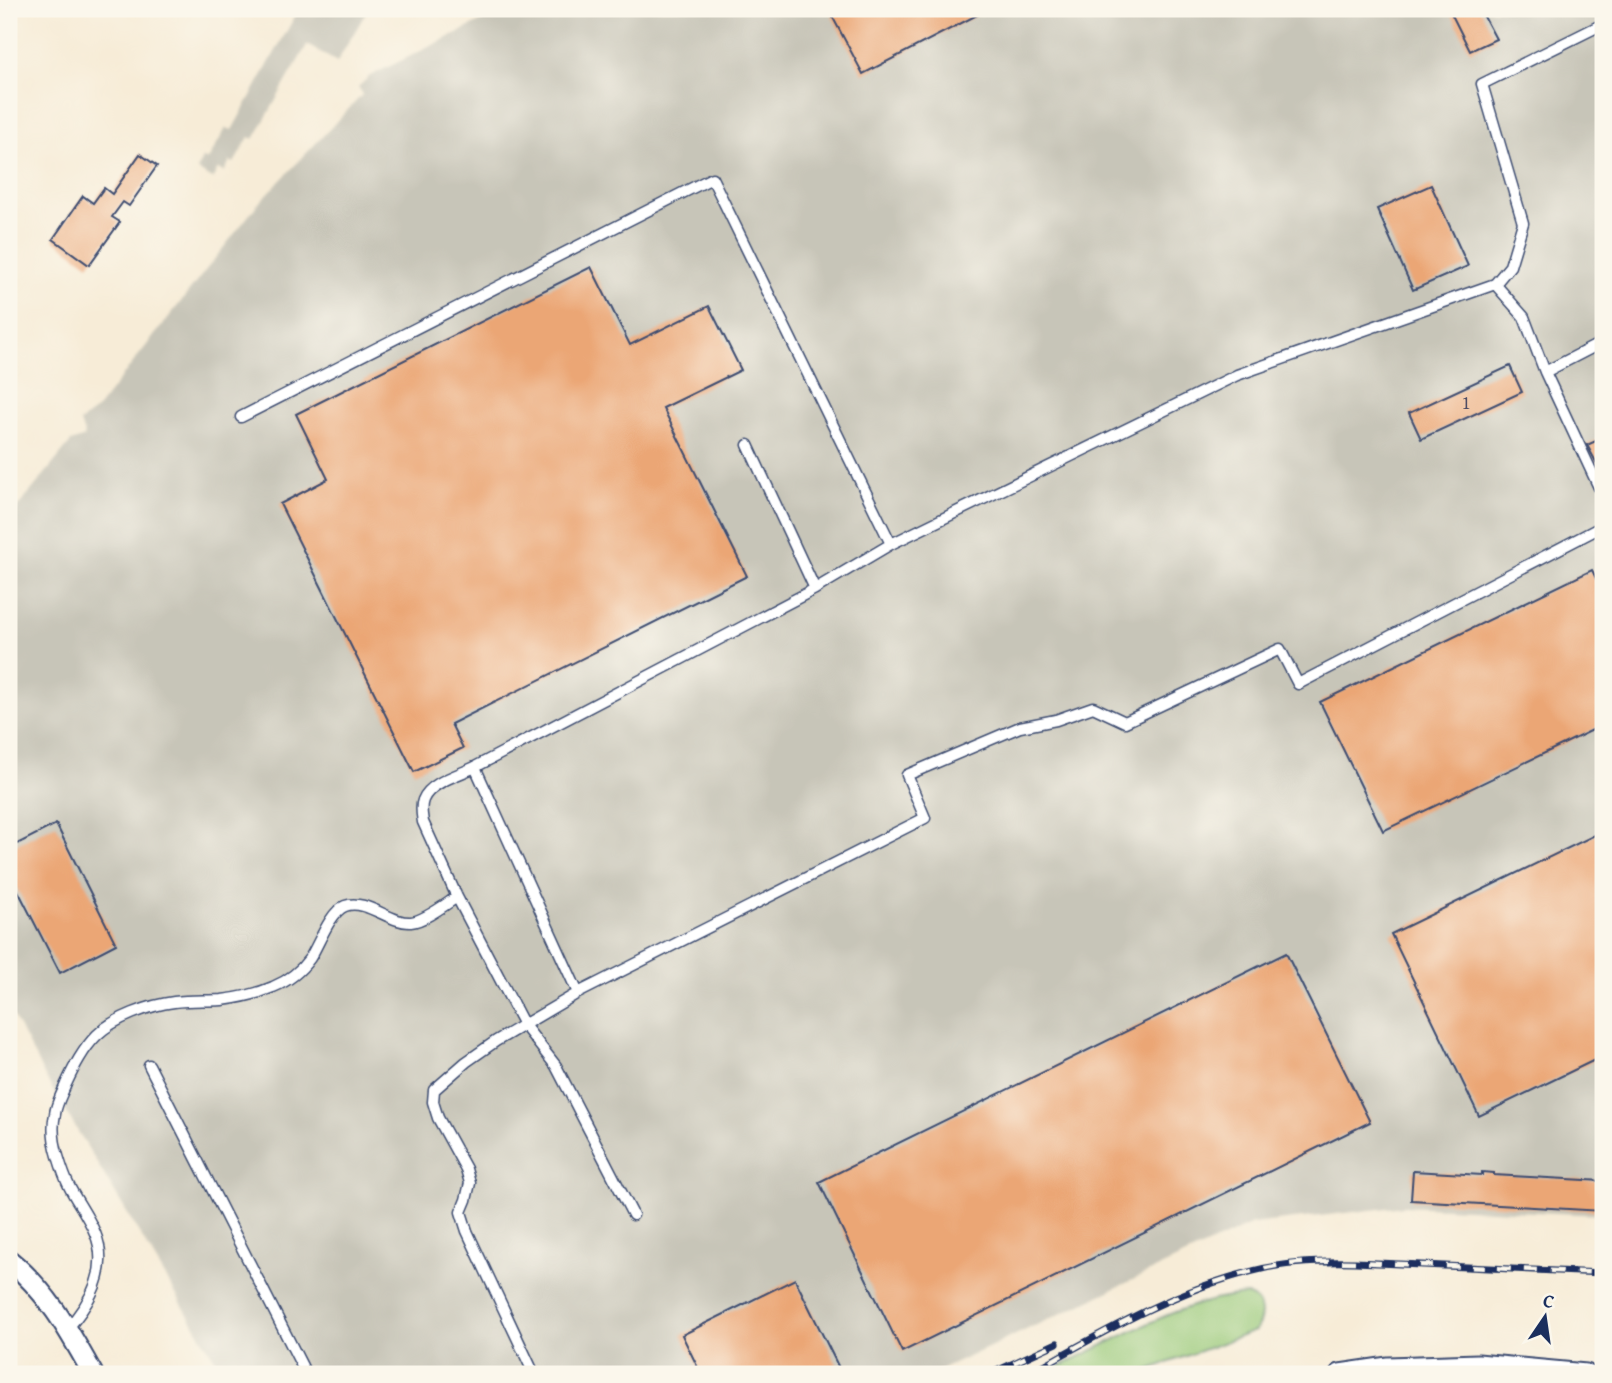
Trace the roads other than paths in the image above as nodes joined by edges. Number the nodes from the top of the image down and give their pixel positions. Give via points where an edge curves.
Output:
1 (1603, 24) edge
2 (1495, 284) junction
3 (1603, 342) edge
4 (1545, 372) junction
5 (242, 417) dead end
6 (748, 445) dead end
7 (1603, 496) edge
8 (1603, 526) edge
9 (891, 544) junction
10 (815, 589) junction
11 (475, 767) junction
12 (457, 897) junction
13 (578, 993) junction
14 (524, 1025) junction
15 (149, 1065) dead end
16 (633, 1215) dead end
17 (9, 1260) edge
18 (67, 1329) junction
19 (93, 1374) edge
20 (306, 1374) edge
21 (534, 1374) edge
22 (1340, 1374) edge
23 (1586, 1374) edge

1 - 2 lane via 1482,84 1522,223 1510,266
2 - 4 lane via 1524,317
2 - 9 lane via 1237,375
3 - 4 lane
4 - 7 lane
5 - 9 lane via 712,178
6 - 10 lane
8 - 13 lane via 1298,684 1280,649 1125,722 1093,707 1020,727 907,775 925,818
9 - 10 lane
10 - 11 lane
11 - 12 lane via 437,785 422,800 423,822
11 - 13 lane
12 - 14 lane
12 - 18 lane via 412,922 349,904 336,911 309,959 288,981 226,1000 172,1002 111,1023 96,1036 71,1073 55,1113 56,1150 62,1169 94,1231 101,1255 95,1287
13 - 14 lane
14 - 16 lane via 556,1066
14 - 21 lane via 466,1062 434,1090 433,1102 470,1183 461,1212 467,1231
15 - 20 lane
17 - 18 street via 48,1299
18 - 19 street
22 - 23 street via 1388,1367 1478,1364

